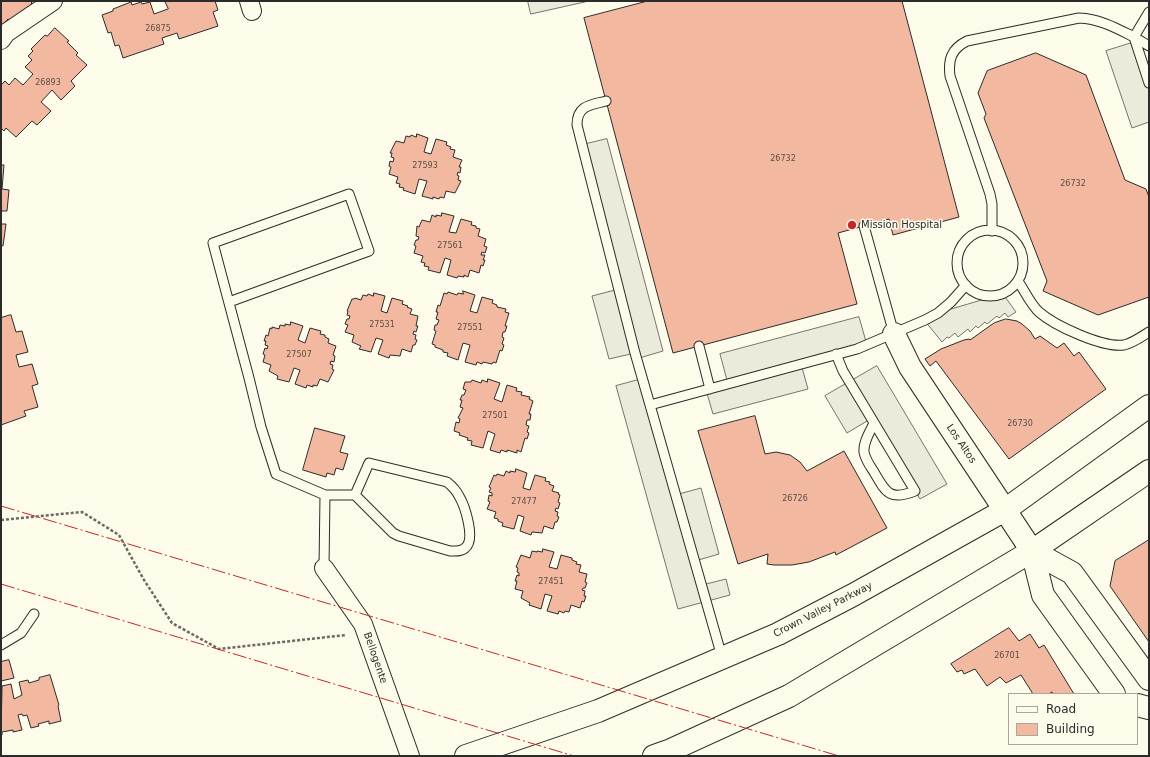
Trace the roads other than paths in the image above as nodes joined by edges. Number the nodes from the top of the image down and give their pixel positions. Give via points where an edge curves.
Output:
1 (53, 1) edge
2 (1149, 12) edge
3 (1134, 37) junction
4 (1, 40) edge
5 (1149, 46) edge
6 (1149, 83) edge
7 (606, 101) dead end
8 (864, 226) dead end
9 (992, 231) junction
10 (1018, 281) junction
11 (966, 285) junction
12 (229, 302) junction
13 (1149, 332) edge
14 (894, 334) junction
15 (699, 346) dead end
16 (836, 354) junction
17 (710, 389) junction
18 (650, 405) junction
19 (1149, 406) edge
20 (874, 423) junction
21 (1149, 471) edge
22 (325, 495) junction
23 (355, 495) junction
24 (1005, 510) junction
25 (1032, 551) junction
26 (324, 568) joint
27 (34, 614) dead end
28 (1, 646) edge
29 (723, 659) junction
30 (1149, 679) edge
31 (1113, 693) edge
32 (1138, 705) edge
33 (1149, 708) edge
34 (410, 756) edge
35 (466, 756) edge
36 (654, 756) edge

1 - 4 street
2 - 3 lane
3 - 5 lane
3 - 6 lane
3 - 9 lane via 1110,24 1079,18 967,41 956,48 949,64 950,76 990,194
7 - 18 lane via 582,109 577,118 577,125
8 - 14 lane
9 - 10 lane via 1004,233 1020,248 1023,260
9 - 11 lane via 977,233 965,242 961,249 957,264 958,272
10 - 11 lane via 1003,293 983,296 973,292
10 - 13 lane via 1038,311 1052,321 1098,342 1124,345
11 - 14 lane via 938,313
12 - 12 lane via 369,251 349,194 213,243
12 - 22 lane via 261,427 276,474
14 - 16 lane via 857,349
14 - 24 main road, Los Altos via 910,367
15 - 17 lane
16 - 17 lane
16 - 20 lane via 843,371
17 - 18 lane
18 - 29 lane
19 - 24 main road, Crown Valley Parkway
20 - 20 lane via 864,452 884,489 895,495 915,491
21 - 25 main road
22 - 23 lane
22 - 26 lane
23 - 23 lane via 369,463 447,482 463,503 471,534 469,543 458,551 450,551 399,536
24 - 25 main road, Los Altos
24 - 29 main road, Crown Valley Parkway via 846,599
25 - 30 main road, Los Altos via 1072,573
25 - 31 main road, Los Altos via 1043,594
25 - 36 main road via 789,696
26 - 34 street, Bellogente via 363,624
27 - 28 lane via 21,632
29 - 35 main road, Crown Valley Parkway via 598,711
32 - 33 main road

